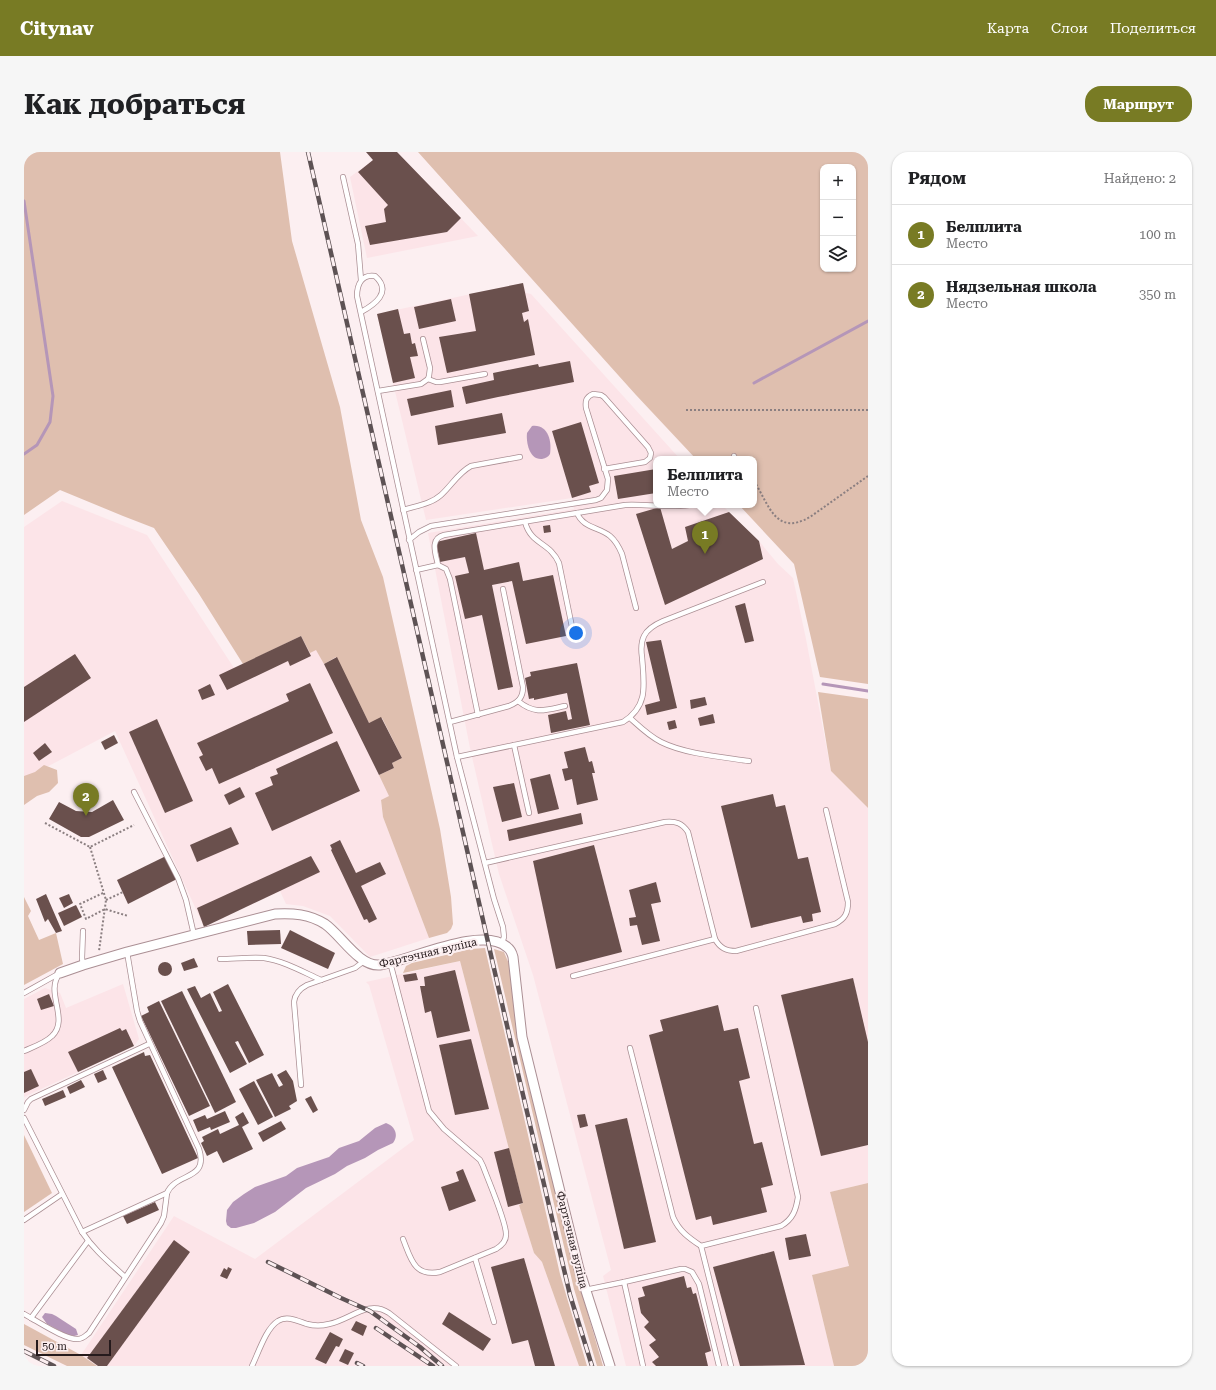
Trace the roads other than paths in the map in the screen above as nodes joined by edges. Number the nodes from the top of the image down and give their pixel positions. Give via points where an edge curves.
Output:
1 (343, 177) dead end
2 (361, 280) junction
3 (361, 312) junction
4 (423, 339) dead end
5 (485, 374) dead end
6 (428, 379) junction
7 (378, 391) junction
8 (520, 457) dead end
9 (604, 469) junction
10 (653, 505) edge
11 (403, 510) junction
12 (577, 513) junction
13 (525, 522) junction
14 (409, 540) junction
15 (438, 565) junction
16 (416, 570) junction
17 (763, 582) dead end
18 (503, 589) dead end
19 (636, 608) dead end
20 (572, 627) dead end
21 (518, 701) junction
22 (566, 706) dead end
23 (478, 715) junction
24 (630, 718) junction
25 (450, 722) junction
26 (514, 745) junction
27 (457, 757) junction
28 (749, 761) dead end
29 (134, 792) dead end
30 (826, 810) dead end
31 (529, 813) dead end
32 (485, 862) junction
33 (83, 931) dead end
34 (194, 935) junction
35 (715, 939) junction
36 (502, 944) junction
37 (127, 952) junction
38 (220, 959) dead end
39 (364, 961) junction
40 (390, 962) junction
41 (83, 965) junction
42 (60, 973) junction
43 (573, 976) dead end
44 (322, 980) junction
45 (24, 993) edge
46 (756, 1008) dead end
47 (149, 1044) junction
48 (630, 1048) dead end
49 (24, 1051) edge
50 (301, 1085) dead end
51 (24, 1110) edge
52 (24, 1118) edge
53 (168, 1193) junction
54 (62, 1194) junction
55 (24, 1220) edge
56 (82, 1232) junction
57 (402, 1239) dead end
58 (88, 1241) junction
59 (701, 1246) junction
60 (475, 1258) junction
61 (125, 1277) junction
62 (624, 1282) junction
63 (584, 1290) junction
64 (24, 1314) edge
65 (31, 1318) junction
66 (494, 1322) dead end
67 (252, 1366) edge
68 (456, 1366) edge
69 (610, 1366) edge
70 (643, 1366) edge
71 (719, 1366) edge
72 (731, 1366) edge

1 - 2 lane via 358,244
2 - 3 lane via 357,296
2 - 3 lane via 366,276 375,276 379,279 382,290 379,299
3 - 7 lane
4 - 6 lane via 430,368
5 - 6 lane via 440,382
6 - 7 lane via 418,385
7 - 11 lane
8 - 11 lane via 471,466 435,499
9 - 9 lane via 586,408 586,399 593,394 604,397 652,453 645,462
9 - 14 lane via 608,485 601,498 432,526
10 - 12 lane via 633,505
11 - 14 lane
12 - 13 lane
12 - 19 lane via 584,523 610,535 619,547
13 - 15 lane via 440,536 436,538 434,545
13 - 20 lane via 534,539 549,548 556,556
14 - 16 lane
15 - 16 lane
15 - 23 lane via 446,569 450,579
16 - 25 lane
17 - 24 lane via 655,624 648,630 642,643 643,694 638,708
18 - 21 lane via 523,687
21 - 22 lane via 538,711
21 - 23 lane
23 - 25 lane
24 - 26 lane via 616,725
24 - 28 lane via 651,737 662,743 689,751
25 - 27 lane
26 - 27 lane
26 - 31 lane
27 - 32 lane
29 - 34 lane via 178,878
30 - 35 lane via 848,902 846,916 835,924 736,951 723,948
32 - 35 lane via 665,822 679,823 688,832
32 - 36 lane via 503,927
33 - 41 lane
34 - 37 street, Фартэчная вуліца
34 - 39 street, Фартэчная вуліца via 275,914 300,914 325,925
35 - 43 lane
36 - 40 street, Фартэчная вуліца via 488,940 470,941
36 - 63 street, Фартэчная вуліца via 511,951 513,957 522,1037
37 - 41 street, Фартэчная вуліца
37 - 47 lane via 137,1012
38 - 44 lane via 274,960
39 - 40 street, Фартэчная вуліца via 375,965
39 - 44 lane via 355,968
40 - 60 lane via 429,1111 437,1123 480,1160 506,1229 506,1239 500,1247
41 - 42 street, Фартэчная вуліца
42 - 45 lane
42 - 49 lane via 54,986 58,1028 47,1040
44 - 50 lane via 302,988 294,998
46 - 59 lane via 797,1189 797,1204 792,1218 781,1226
47 - 51 lane via 31,1099
47 - 53 lane via 201,1154 196,1172 172,1185
48 - 59 lane via 673,1217 678,1228
52 - 54 lane
53 - 56 lane
53 - 61 lane via 164,1216
54 - 55 lane
54 - 56 lane
56 - 58 lane
57 - 60 lane via 414,1264 426,1273 440,1272
58 - 61 lane
58 - 65 lane
59 - 72 lane
60 - 66 lane
61 - 65 lane via 84,1338 66,1337
62 - 63 lane
62 - 70 lane
62 - 71 lane via 681,1269 692,1272 699,1284
63 - 69 street, Фартэчная вуліца
64 - 65 lane
67 - 68 lane via 268,1331 272,1325 284,1318 308,1324 329,1324 371,1308 389,1313

